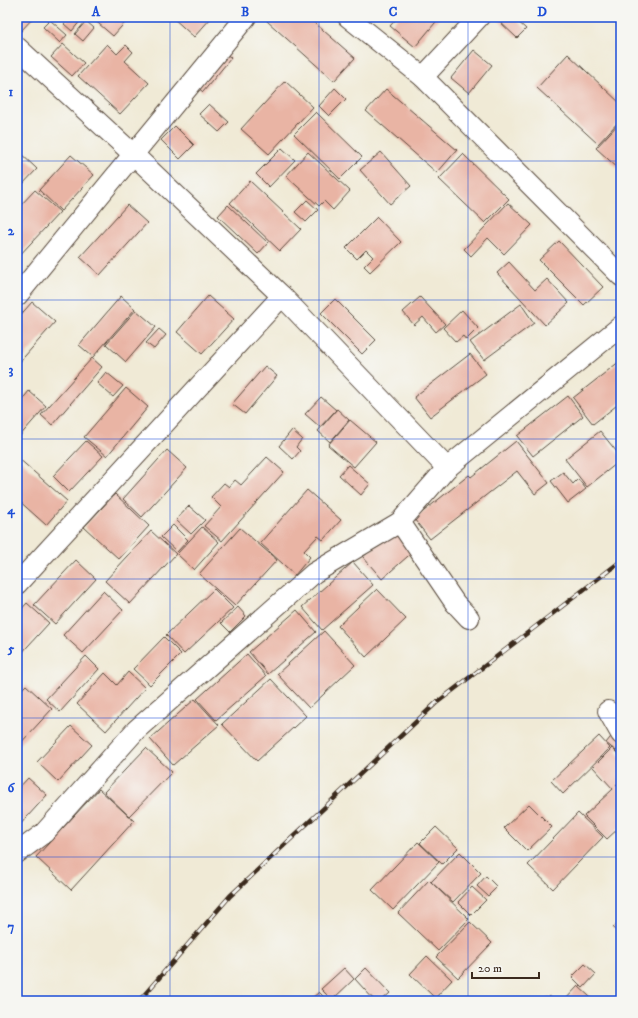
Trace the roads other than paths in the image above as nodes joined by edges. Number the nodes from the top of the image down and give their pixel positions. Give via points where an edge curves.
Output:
1 (246, 17) edge
2 (348, 17) edge
3 (479, 17) edge
4 (17, 47) edge
5 (423, 77) junction
6 (134, 155) junction
7 (621, 276) edge
8 (17, 296) edge
9 (282, 296) junction
10 (621, 326) edge
11 (447, 468) junction
12 (400, 522) junction
13 (17, 584) edge
14 (469, 618) dead end
15 (608, 711) dead end
16 (621, 734) edge
17 (17, 853) edge

1 - 6 street
2 - 5 street
3 - 5 street
4 - 6 street
5 - 7 street
6 - 8 street
6 - 9 street
9 - 11 street
9 - 13 street
10 - 11 street
11 - 12 street
12 - 14 street via 455,603
12 - 17 street via 314,573 136,730 44,833
15 - 16 street

